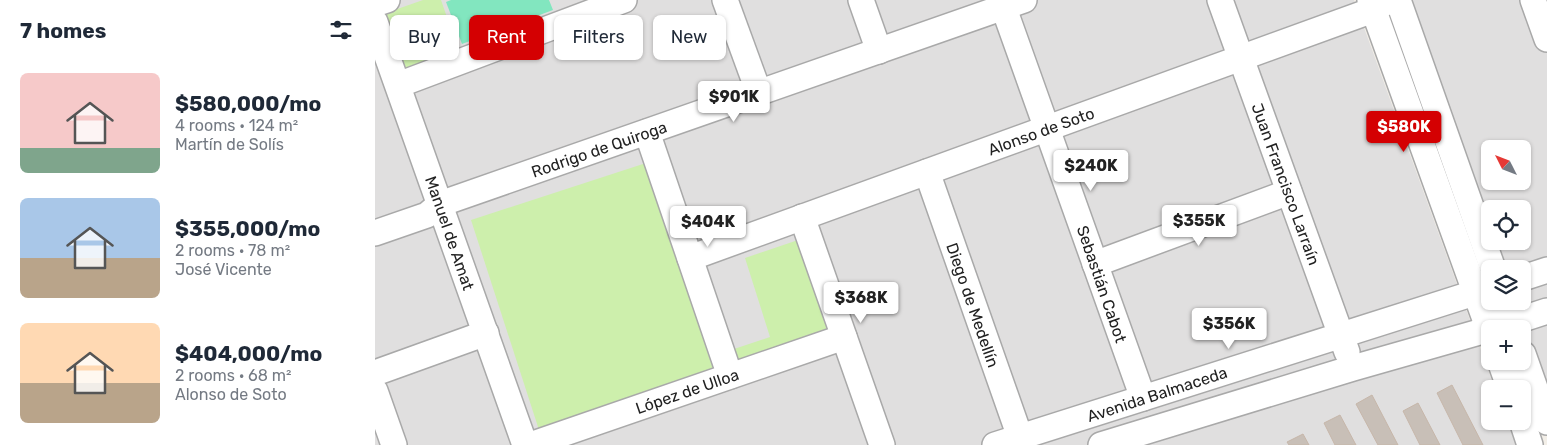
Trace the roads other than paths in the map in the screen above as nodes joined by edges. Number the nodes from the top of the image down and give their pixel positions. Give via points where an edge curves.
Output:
1 (387, 0) edge
2 (624, 0) edge
3 (725, 0) edge
4 (861, 0) edge
5 (1220, 0) edge
6 (1398, 0) edge
7 (1533, 0) edge
8 (1010, 2) edge
9 (1377, 3) edge
10 (375, 4) edge
11 (375, 22) edge
12 (1547, 39) edge
13 (879, 51) junction
14 (1241, 58) junction
15 (398, 85) junction
16 (759, 93) junction
17 (1047, 128) junction
18 (647, 132) junction
19 (927, 172) junction
20 (1289, 192) junction
21 (440, 204) junction
22 (802, 217) junction
23 (375, 233) edge
24 (690, 258) junction
25 (1490, 260) edge
26 (1095, 264) junction
27 (1547, 270) edge
28 (1531, 275) edge
29 (1481, 286) edge
30 (1481, 292) edge
31 (1547, 311) edge
32 (1516, 320) edge
33 (1481, 330) edge
34 (486, 333) junction
35 (1341, 336) junction
36 (844, 337) junction
37 (1353, 368) junction
38 (1529, 370) edge
39 (375, 373) edge
40 (730, 376) junction
41 (375, 391) edge
42 (1143, 398) junction
43 (1547, 422) edge
44 (1525, 430) edge
45 (1019, 437) junction
46 (395, 445) edge
47 (525, 445) edge
48 (531, 445) edge
49 (882, 445) edge
50 (995, 445) edge
51 (1101, 445) edge
52 (1530, 445) edge

1 - 10 street
2 - 15 street
3 - 16 street
4 - 13 street
5 - 14 street, Juan Francisco Larraín
6 - 25 street
7 - 12 street
8 - 13 street, Rodrigo de Quiroga
8 - 17 street, Sebastián Cabot
9 - 14 street, Alonso de Soto
9 - 29 street
11 - 15 street, Manuel de Amat
13 - 16 street, Rodrigo de Quiroga
14 - 17 street, Alonso de Soto
14 - 20 street, Juan Francisco Larraín
15 - 21 street, Manuel de Amat
16 - 18 street, Rodrigo de Quiroga
17 - 19 street, Alonso de Soto
17 - 26 street, Sebastián Cabot
18 - 21 street, Rodrigo de Quiroga
18 - 24 street
19 - 22 street, Alonso de Soto
19 - 45 street, Diego de Medellín
20 - 26 street
20 - 35 street, Juan Francisco Larraín
21 - 23 street, Rodrigo de Quiroga via 427,215
21 - 34 street, Manuel de Amat
22 - 24 street, Alonso de Soto
22 - 36 street
24 - 40 street
26 - 42 street, Sebastián Cabot
27 - 28 street
30 - 35 street, Avenida Balmaceda
31 - 32 street, Avenida Balmaceda
33 - 37 street, Avenida Balmaceda
34 - 39 street
34 - 47 street, Manuel de Amat
35 - 37 street, Juan Francisco Larraín
35 - 42 street, Avenida Balmaceda
36 - 40 street, López de Ulloa
36 - 49 street
37 - 51 street, Avenida Balmaceda
38 - 43 street
40 - 48 street, López de Ulloa
41 - 46 street
42 - 45 street, Avenida Balmaceda
44 - 52 street
45 - 50 street, Avenida Balmaceda

